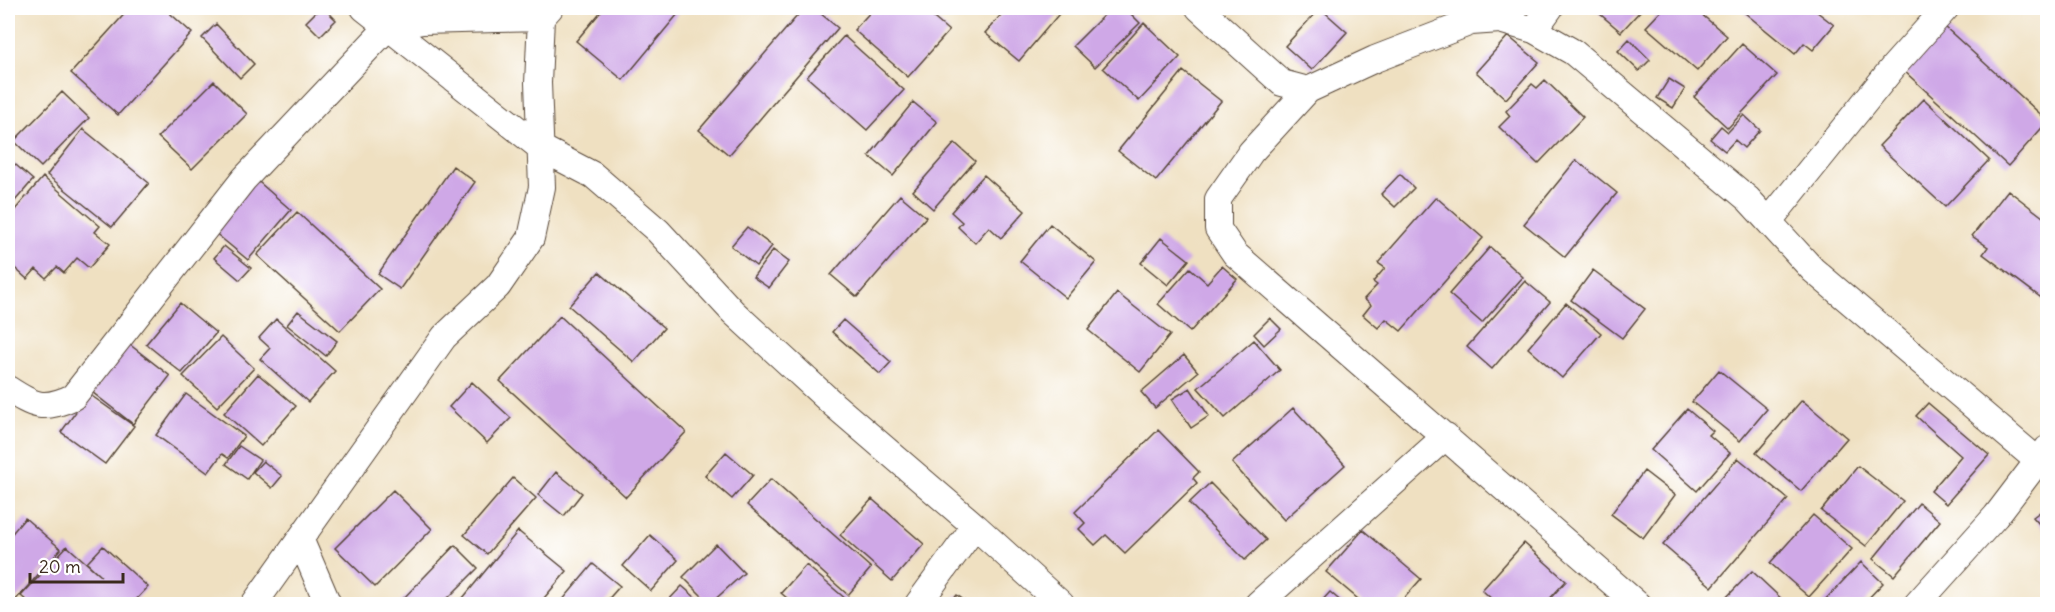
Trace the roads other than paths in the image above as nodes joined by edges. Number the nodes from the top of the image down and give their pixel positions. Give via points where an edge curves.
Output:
1 (364, 8) edge
2 (1199, 8) edge
3 (1550, 8) edge
4 (1946, 8) edge
5 (545, 13) edge
6 (387, 28) junction
7 (1534, 30) junction
8 (1308, 90) junction
9 (541, 148) junction
10 (1769, 221) junction
11 (8, 389) edge
12 (1446, 436) junction
13 (2042, 454) edge
14 (975, 526) junction
15 (301, 541) junction
16 (254, 604) edge
17 (328, 604) edge
18 (918, 604) edge
19 (1061, 604) edge
20 (1258, 604) edge
21 (1637, 604) edge
22 (1917, 604) edge

1 - 6 street
2 - 8 street via 1282,83
3 - 7 street
4 - 10 street
5 - 6 street via 422,21
5 - 9 street via 538,83
6 - 9 street
6 - 11 street via 244,179 73,397 54,406 33,405
7 - 8 street via 1500,20 1471,22
7 - 10 street via 1574,52
8 - 12 street via 1251,152 1218,199 1218,229 1235,254
9 - 14 street via 592,175 658,231 733,312
9 - 15 street via 542,187 531,238 498,286 444,338
10 - 13 street via 1813,270
12 - 20 street
12 - 21 street
13 - 22 street via 1996,516
14 - 18 street
14 - 19 street
15 - 16 street
15 - 17 street

